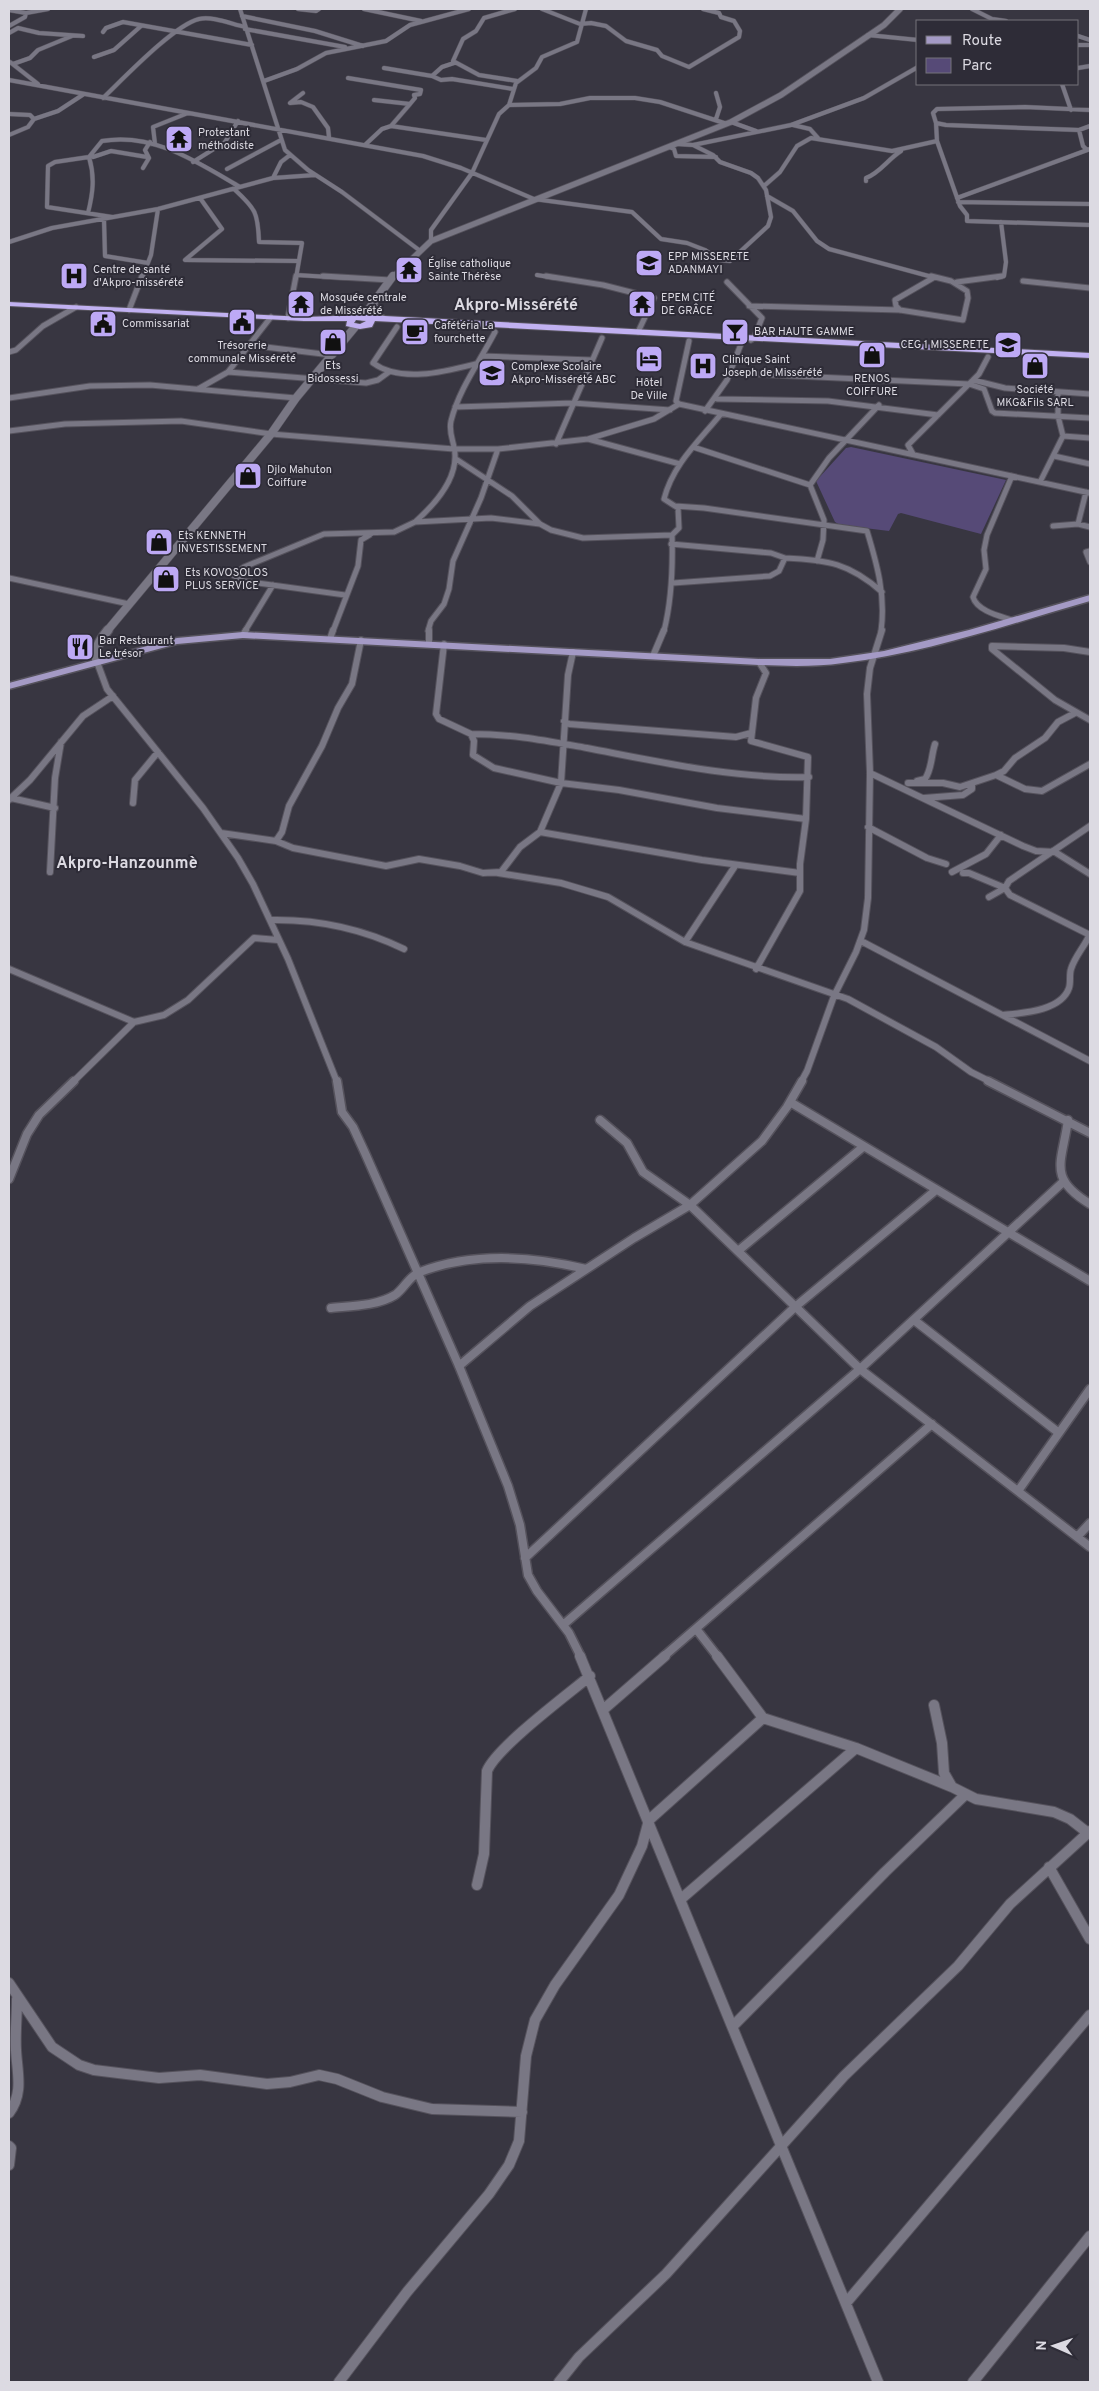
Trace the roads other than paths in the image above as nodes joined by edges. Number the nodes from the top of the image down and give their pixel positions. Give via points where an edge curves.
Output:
1 (48, 9) edge
2 (53, 9) edge
3 (240, 9) edge
4 (298, 9) edge
5 (319, 9) edge
6 (364, 9) edge
7 (469, 9) edge
8 (515, 9) edge
9 (542, 9) edge
10 (586, 9) edge
11 (702, 9) edge
12 (900, 9) edge
13 (972, 9) edge
14 (9, 10) edge
15 (26, 13) junction
16 (242, 16) junction
17 (35, 17) dead end
18 (999, 20) edge
19 (422, 22) junction
20 (582, 24) junction
21 (9, 26) edge
22 (141, 26) junction
23 (245, 28) junction
24 (103, 32) dead end
25 (9, 33) edge
26 (177, 33) junction
27 (324, 33) junction
28 (868, 35) junction
29 (74, 36) junction
30 (83, 36) dead end
31 (916, 40) edge
32 (309, 41) junction
33 (327, 44) junction
34 (252, 45) junction
35 (362, 46) junction
36 (352, 48) junction
37 (322, 55) junction
38 (94, 57) dead end
39 (11, 62) edge
40 (454, 63) junction
41 (384, 68) dead end
42 (916, 68) edge
43 (432, 76) junction
44 (348, 78) dead end
45 (9, 80) edge
46 (264, 81) junction
47 (517, 81) junction
48 (38, 84) junction
49 (1062, 85) edge
50 (513, 89) junction
51 (304, 93) dead end
52 (716, 93) dead end
53 (84, 94) junction
54 (103, 98) junction
55 (374, 100) dead end
56 (410, 104) junction
57 (509, 105) junction
58 (1071, 110) junction
59 (1090, 110) edge
60 (188, 112) junction
61 (9, 114) edge
62 (30, 115) junction
63 (43, 115) junction
64 (34, 119) junction
65 (716, 119) junction
66 (238, 121) junction
67 (729, 123) junction
68 (936, 123) junction
69 (791, 125) junction
70 (391, 126) junction
71 (1090, 126) edge
72 (279, 128) junction
73 (1079, 130) junction
74 (756, 131) junction
75 (706, 133) junction
76 (9, 135) edge
77 (329, 137) junction
78 (818, 138) junction
79 (725, 139) junction
80 (281, 140) junction
81 (486, 140) junction
82 (938, 141) junction
83 (150, 142) junction
84 (692, 142) junction
85 (155, 144) junction
86 (366, 144) junction
87 (670, 147) junction
88 (1089, 149) edge
89 (900, 151) junction
90 (290, 155) junction
91 (147, 157) junction
92 (716, 157) junction
93 (89, 158) junction
94 (193, 162) junction
95 (143, 168) dead end
96 (227, 170) dead end
97 (472, 173) junction
98 (314, 175) junction
99 (273, 178) junction
100 (866, 180) dead end
101 (764, 186) junction
102 (240, 187) junction
103 (234, 189) junction
104 (767, 196) junction
105 (200, 198) junction
106 (534, 199) junction
107 (958, 200) junction
108 (1090, 204) edge
109 (158, 209) junction
110 (88, 212) junction
111 (112, 217) junction
112 (104, 219) junction
113 (1001, 222) junction
114 (1090, 225) edge
115 (431, 241) junction
116 (9, 242) edge
117 (419, 250) junction
118 (298, 261) junction
119 (148, 263) junction
120 (296, 275) junction
121 (537, 275) dead end
122 (933, 278) junction
123 (390, 280) junction
124 (951, 281) junction
125 (1023, 281) dead end
126 (727, 282) dead end
127 (1090, 288) edge
128 (9, 304) edge
129 (373, 305) junction
130 (749, 306) junction
131 (76, 307) junction
132 (129, 310) junction
133 (900, 310) junction
134 (271, 317) junction
135 (288, 318) junction
136 (367, 320) junction
137 (353, 324) junction
138 (396, 327) junction
139 (495, 332) junction
140 (638, 332) junction
141 (653, 337) junction
142 (602, 338) junction
143 (752, 339) junction
144 (689, 342) junction
145 (740, 344) junction
146 (249, 345) junction
147 (9, 352) edge
148 (331, 355) junction
149 (482, 356) junction
150 (1090, 356) edge
151 (988, 357) junction
152 (592, 360) junction
153 (1090, 362) edge
154 (479, 363) junction
155 (228, 372) junction
156 (389, 372) junction
157 (730, 373) junction
158 (312, 378) junction
159 (971, 382) junction
160 (198, 389) junction
161 (1058, 392) junction
162 (1090, 394) edge
163 (9, 398) edge
164 (296, 398) junction
165 (717, 400) junction
166 (573, 403) junction
167 (679, 404) junction
168 (879, 405) junction
169 (455, 407) junction
170 (672, 410) junction
171 (705, 411) junction
172 (721, 414) junction
173 (938, 415) junction
174 (1058, 416) junction
175 (1090, 418) edge
176 (9, 431) edge
177 (271, 434) junction
178 (1064, 436) junction
179 (1090, 438) edge
180 (588, 439) junction
181 (847, 441) junction
182 (556, 444) junction
183 (908, 445) junction
184 (693, 447) junction
185 (454, 449) junction
186 (498, 449) junction
187 (890, 449) junction
188 (913, 454) junction
189 (1054, 456) junction
190 (456, 459) junction
191 (680, 464) junction
192 (1090, 464) edge
193 (1012, 476) junction
194 (487, 479) junction
195 (1040, 482) junction
196 (810, 485) junction
197 (1088, 492) edge
198 (675, 506) junction
199 (473, 518) junction
200 (415, 522) junction
201 (540, 524) junction
202 (1078, 524) junction
203 (825, 525) junction
204 (1053, 526) dead end
205 (1090, 527) edge
206 (352, 534) junction
207 (371, 534) junction
208 (672, 535) junction
209 (361, 540) junction
210 (671, 544) junction
211 (1090, 551) edge
212 (785, 558) junction
213 (817, 561) junction
214 (1090, 562) edge
215 (9, 578) edge
216 (673, 583) junction
217 (273, 585) junction
218 (882, 592) junction
219 (345, 595) junction
220 (1090, 598) edge
221 (129, 604) junction
222 (1012, 620) junction
223 (243, 636) junction
224 (330, 639) junction
225 (361, 640) junction
226 (429, 643) junction
227 (444, 644) junction
228 (573, 652) junction
229 (1090, 652) edge
230 (653, 656) junction
231 (873, 656) junction
232 (97, 662) junction
233 (759, 662) junction
234 (9, 686) edge
235 (112, 696) junction
236 (1075, 713) junction
237 (1090, 720) edge
238 (565, 724) junction
239 (471, 734) junction
240 (751, 737) junction
241 (61, 740) junction
242 (562, 744) junction
243 (936, 744) dead end
244 (158, 752) junction
245 (1090, 764) edge
246 (870, 773) junction
247 (996, 775) junction
248 (809, 777) junction
249 (561, 783) junction
250 (908, 783) junction
251 (972, 784) junction
252 (898, 787) junction
253 (10, 799) edge
254 (922, 799) junction
255 (134, 803) dead end
256 (55, 808) junction
257 (806, 819) junction
258 (1090, 826) edge
259 (868, 827) junction
260 (540, 832) junction
261 (221, 833) junction
262 (1001, 835) junction
263 (276, 841) junction
264 (1036, 851) junction
265 (1055, 852) junction
266 (1041, 861) junction
267 (946, 864) dead end
268 (735, 866) junction
269 (50, 872) dead end
270 (952, 872) dead end
271 (498, 873) junction
272 (800, 873) junction
273 (963, 874) dead end
274 (1090, 874) edge
275 (1005, 888) junction
276 (989, 897) dead end
277 (270, 920) junction
278 (1090, 935) edge
279 (278, 940) junction
280 (860, 941) junction
281 (685, 942) junction
282 (404, 949) dead end
283 (9, 969) edge
284 (756, 969) junction
285 (834, 996) junction
286 (1022, 1014) junction
287 (1001, 1015) junction
288 (134, 1022) junction
289 (1020, 1025) junction
290 (1090, 1061) edge
291 (790, 1102) junction
292 (600, 1120) dead end
293 (1068, 1120) junction
294 (1090, 1133) edge
295 (864, 1147) junction
296 (9, 1179) edge
297 (1062, 1183) junction
298 (936, 1190) junction
299 (1090, 1204) edge
300 (690, 1205) junction
301 (1007, 1233) junction
302 (738, 1251) junction
303 (586, 1269) junction
304 (417, 1273) junction
305 (1090, 1281) edge
306 (795, 1307) junction
307 (331, 1308) dead end
308 (914, 1320) junction
309 (459, 1366) junction
310 (860, 1369) junction
311 (1090, 1389) edge
312 (932, 1424) junction
313 (1059, 1433) junction
314 (1018, 1491) junction
315 (1090, 1523) edge
316 (1077, 1537) junction
317 (1090, 1547) edge
318 (525, 1558) junction
319 (563, 1625) junction
320 (696, 1630) junction
321 (590, 1676) junction
322 (934, 1706) dead end
323 (604, 1709) junction
324 (763, 1718) junction
325 (856, 1748) junction
326 (952, 1787) junction
327 (966, 1794) junction
328 (649, 1820) junction
329 (1089, 1832) edge
330 (1049, 1867) junction
331 (477, 1885) dead end
332 (681, 1899) junction
333 (1090, 1939) edge
334 (9, 1984) edge
335 (17, 1999) junction
336 (1090, 2015) edge
337 (733, 2026) junction
338 (522, 2112) junction
339 (9, 2113) edge
340 (9, 2146) edge
341 (781, 2146) junction
342 (9, 2165) edge
343 (1090, 2236) edge
344 (846, 2303) junction
345 (339, 2382) edge
346 (559, 2382) edge
347 (878, 2382) edge
348 (973, 2382) edge

1 - 15 street
2 - 17 street
3 - 16 street
4 - 5 street via 316,12
6 - 19 street
7 - 19 street
8 - 40 street via 484,18 476,31 460,44
9 - 20 street
10 - 20 street
11 - 20 street via 734,21 740,31 738,37 689,66 662,56 657,50 626,41 606,26
12 - 28 main road
13 - 18 street
14 - 15 street
15 - 21 street
16 - 23 street
16 - 27 street
19 - 35 street via 410,25 390,39
20 - 47 street via 577,42 542,57 536,68
22 - 24 street via 119,22
22 - 26 street
22 - 38 street via 114,50
23 - 26 street via 204,19
23 - 32 street
23 - 34 street
25 - 29 street via 18,28
26 - 34 street
26 - 54 street
27 - 32 street
27 - 35 street
28 - 31 street
28 - 67 main road via 781,95
29 - 30 street
29 - 39 street via 38,50 36,55 25,60
32 - 33 street
33 - 36 street
33 - 37 street
34 - 46 street
35 - 36 street
36 - 37 street
37 - 46 street
39 - 48 street
40 - 43 street via 442,67
40 - 47 street via 479,75
41 - 43 street
42 - 69 street via 864,98
43 - 50 street via 441,80
44 - 56 street via 421,90
45 - 48 street
46 - 72 street
47 - 50 street
48 - 53 street
49 - 58 street
50 - 57 street
51 - 77 street via 290,103 302,102 318,110
52 - 65 street via 720,107
53 - 54 street
53 - 63 street via 58,111
54 - 60 street
55 - 56 street
56 - 70 street
57 - 65 street via 560,104 605,97 635,98
57 - 81 street via 499,114
58 - 59 street
58 - 68 street via 937,109 933,113
60 - 66 street
60 - 85 street via 153,127
61 - 62 street
62 - 63 street
62 - 64 street
63 - 64 street
64 - 76 street via 28,127
65 - 67 street
66 - 72 street
66 - 94 street via 225,142
67 - 74 street
67 - 75 main road
68 - 73 street
68 - 82 street
69 - 74 street
69 - 78 street via 810,129
70 - 81 street
70 - 86 street via 382,129
71 - 73 street
72 - 77 street
72 - 80 street
73 - 88 street via 1083,146
74 - 79 street
75 - 79 street
75 - 84 main road
77 - 86 street
78 - 89 street
78 - 101 street via 804,140 793,148 783,168
79 - 84 street
80 - 90 street
80 - 96 street
81 - 97 street
82 - 89 street
82 - 107 street
83 - 85 street
83 - 91 street via 145,150
83 - 93 street via 124,137 104,141
84 - 87 main road
84 - 92 street
85 - 94 street
86 - 97 street via 423,156
87 - 92 street via 676,156
87 - 106 main road
88 - 107 street
89 - 100 street
90 - 98 street
90 - 99 street via 281,162
91 - 93 street via 111,152
91 - 95 street
92 - 101 street via 720,162 751,173
93 - 110 street via 94,189
93 - 110 street via 55,162 48,166 46,205
94 - 102 street
97 - 106 street
97 - 115 street via 431,230
98 - 99 street
98 - 117 street
99 - 102 street
101 - 104 street
102 - 103 street
103 - 105 street
103 - 118 street via 258,217 259,242 302,244
104 - 106 street via 771,217 768,226 725,262 687,243 661,239 632,212
104 - 122 street via 793,210 817,241 829,250
105 - 109 street
105 - 118 street via 222,229 185,260
106 - 115 main road
107 - 108 street
107 - 113 street via 967,221
109 - 111 street
109 - 119 street
110 - 111 street
111 - 112 street
112 - 116 street via 52,228
112 - 119 street via 107,258
113 - 114 street
113 - 124 street via 1008,264 1004,276 972,282
115 - 117 main road
117 - 123 main road
118 - 120 street
119 - 132 street
120 - 123 street
120 - 135 street
121 - 140 street via 603,285 654,298
122 - 124 street
122 - 133 street via 895,300
123 - 129 main road
124 - 133 street via 967,290 965,320
125 - 127 street
126 - 130 street
128 - 131 highway
129 - 136 main road
129 - 140 street via 376,308 373,314 382,318
130 - 133 street
130 - 143 street via 762,318
131 - 132 highway
131 - 147 street via 43,326 16,350
132 - 134 highway
134 - 135 highway
134 - 146 street
135 - 137 highway
136 - 137 highway
136 - 138 highway
136 - 141 highway
137 - 148 main road
138 - 139 highway
138 - 156 street via 373,363
139 - 142 highway
139 - 149 street
140 - 143 street
141 - 142 highway
141 - 143 highway
141 - 144 highway
142 - 152 street
143 - 150 highway
144 - 145 highway
144 - 167 street via 676,401
145 - 151 highway
145 - 157 street
146 - 148 street
146 - 155 street
148 - 158 main road
149 - 152 street
149 - 154 street
151 - 153 highway
151 - 159 street
152 - 166 street
154 - 156 street via 445,371
154 - 169 street
155 - 158 street
155 - 160 street
156 - 158 street via 378,380 366,382
157 - 159 street
157 - 165 street
158 - 164 main road
159 - 161 street
159 - 173 street
159 - 174 street via 984,389 995,413
160 - 163 street via 150,385 90,386
160 - 164 street
161 - 162 street
161 - 174 street
164 - 177 main road
165 - 168 street via 804,399
165 - 171 street
166 - 169 street
166 - 170 street
166 - 182 street
167 - 170 street
167 - 171 street
168 - 173 street
168 - 181 street
169 - 185 street via 449,432
170 - 180 street via 654,419
171 - 172 street
172 - 181 street
172 - 184 street
173 - 183 street
174 - 175 street
174 - 178 street
176 - 177 street via 65,424 181,421
177 - 185 street
177 - 221 main road
178 - 179 street
178 - 189 street
180 - 182 street
180 - 191 street
181 - 187 street
181 - 196 street via 831,456
182 - 186 street
183 - 187 street
183 - 188 street
184 - 191 street
184 - 196 street
185 - 186 street
185 - 190 street
186 - 194 street
187 - 188 street
188 - 193 street
189 - 192 street
189 - 195 street
190 - 194 street
190 - 200 street via 448,485
191 - 198 street via 664,497
193 - 195 street
193 - 222 street via 990,526 984,550 986,570 973,597 989,612
194 - 199 street
194 - 201 street via 512,496
195 - 197 street
196 - 203 street via 823,512
197 - 202 street
198 - 203 street
198 - 208 street via 678,508 679,528
199 - 200 street
199 - 201 street
199 - 226 street via 453,561 444,604 432,620
200 - 207 street via 394,532
201 - 208 street via 551,530 601,540
202 - 204 street
202 - 205 street
203 - 213 street
203 - 218 street via 868,531
206 - 207 street
206 - 209 street
206 - 217 street via 324,534 244,567 233,575 243,581
207 - 209 street
208 - 210 street
209 - 219 street via 358,566
210 - 212 street via 770,553
210 - 216 street
211 - 214 street via 1086,552
212 - 213 street
212 - 216 street via 779,571 770,576
213 - 218 street via 862,574
215 - 221 street
216 - 230 street via 661,643
217 - 219 street
217 - 223 street
218 - 231 street via 882,634
219 - 224 street
220 - 222 main road
221 - 232 main road via 100,640 95,652
222 - 231 main road
223 - 224 main road
223 - 232 main road via 177,641
224 - 225 main road
225 - 226 main road
225 - 263 street via 352,684 290,806
226 - 227 main road
227 - 228 main road
227 - 239 street via 436,714 439,719
228 - 230 main road
228 - 238 street
229 - 236 street via 992,646 992,650 1010,665
230 - 233 main road
231 - 233 main road via 827,662
231 - 246 street via 867,694
232 - 234 main road
232 - 235 street
233 - 240 street via 766,673 756,698
235 - 241 street via 83,716
235 - 244 street
236 - 237 street
236 - 247 street via 1058,722 1045,738
238 - 240 street
238 - 242 street
239 - 242 street via 508,734
239 - 249 street via 473,755 479,760 494,768
240 - 248 street via 757,744 808,757
241 - 253 street
241 - 256 street
242 - 248 street via 770,778
242 - 249 street
243 - 250 street via 930,772 925,779
244 - 255 street via 136,778 131,789
244 - 261 street
245 - 247 street via 1042,791 1025,789
246 - 252 street
246 - 259 street
247 - 251 street
248 - 257 street
249 - 257 street
249 - 260 street
250 - 251 street via 953,783 960,787
250 - 252 street
251 - 254 street via 972,789 963,795
252 - 254 street
253 - 256 street
254 - 262 street
256 - 269 street
257 - 272 street
258 - 265 street
259 - 267 street
259 - 280 street via 868,898
260 - 268 street
260 - 271 street via 520,847
261 - 263 street
261 - 277 street
262 - 264 street
262 - 270 street via 986,854
263 - 271 street via 293,848 386,866 419,859 483,873
264 - 265 street
264 - 266 street
265 - 266 street
265 - 274 street
266 - 275 street via 1009,881
268 - 272 street
268 - 281 street
271 - 281 street via 561,883 608,897
272 - 284 street via 800,891
273 - 275 street via 969,873
275 - 276 street
275 - 278 street via 1010,895
277 - 279 street
277 - 282 street via 351,927 380,936
278 - 286 street via 1071,969 1070,987 1065,996 1058,1002
279 - 288 street via 254,938 188,1000 164,1015
279 - 304 street via 339,1086 342,1112 353,1126
280 - 285 street
280 - 287 street
281 - 284 street
283 - 288 street
284 - 285 street
285 - 291 street via 807,1071
285 - 293 street via 848,999 936,1047 971,1072
286 - 287 street
286 - 289 street
287 - 289 street
288 - 296 street via 39,1115 27,1134
289 - 290 street
291 - 295 street
291 - 300 street via 762,1141
292 - 300 street via 622,1137 642,1172
293 - 294 street
293 - 297 street via 1060,1175
295 - 298 street
295 - 302 street
297 - 299 street
297 - 301 street
298 - 301 street
298 - 306 street
300 - 302 street
300 - 303 street
301 - 305 street
301 - 308 street
302 - 306 street
303 - 304 street via 514,1257 454,1262
303 - 309 street via 530,1306
304 - 307 street via 394,1296
304 - 309 street
306 - 310 street
306 - 318 street
308 - 310 street
308 - 313 street
309 - 318 street via 508,1486 520,1525
310 - 312 street
310 - 319 street
311 - 313 street
312 - 314 street
312 - 320 street
313 - 314 street
314 - 316 street
315 - 316 street
316 - 317 street
318 - 319 street via 528,1575
319 - 321 street
320 - 323 street
320 - 324 street
321 - 323 street
321 - 331 street via 490,1763 484,1854
322 - 326 street via 943,1769
323 - 328 street
324 - 325 street
324 - 328 street
325 - 326 street
325 - 332 street
326 - 327 street
327 - 329 street via 990,1802 1048,1810 1074,1821
327 - 337 street
328 - 332 street
328 - 338 street via 639,1858 540,2010 528,2040 523,2068
329 - 330 street
330 - 333 street
330 - 341 street via 1010,1904 958,1966 844,2076
332 - 337 street
334 - 335 street
335 - 338 street via 52,2047 79,2065 94,2070 159,2078 200,2075 268,2084 319,2075 432,2109
335 - 339 street via 19,2075 17,2102
336 - 344 street
337 - 341 street
338 - 345 street via 516,2153 498,2181 417,2279
340 - 342 street
341 - 344 street
341 - 346 street via 666,2274 579,2357
343 - 348 street
344 - 347 street

